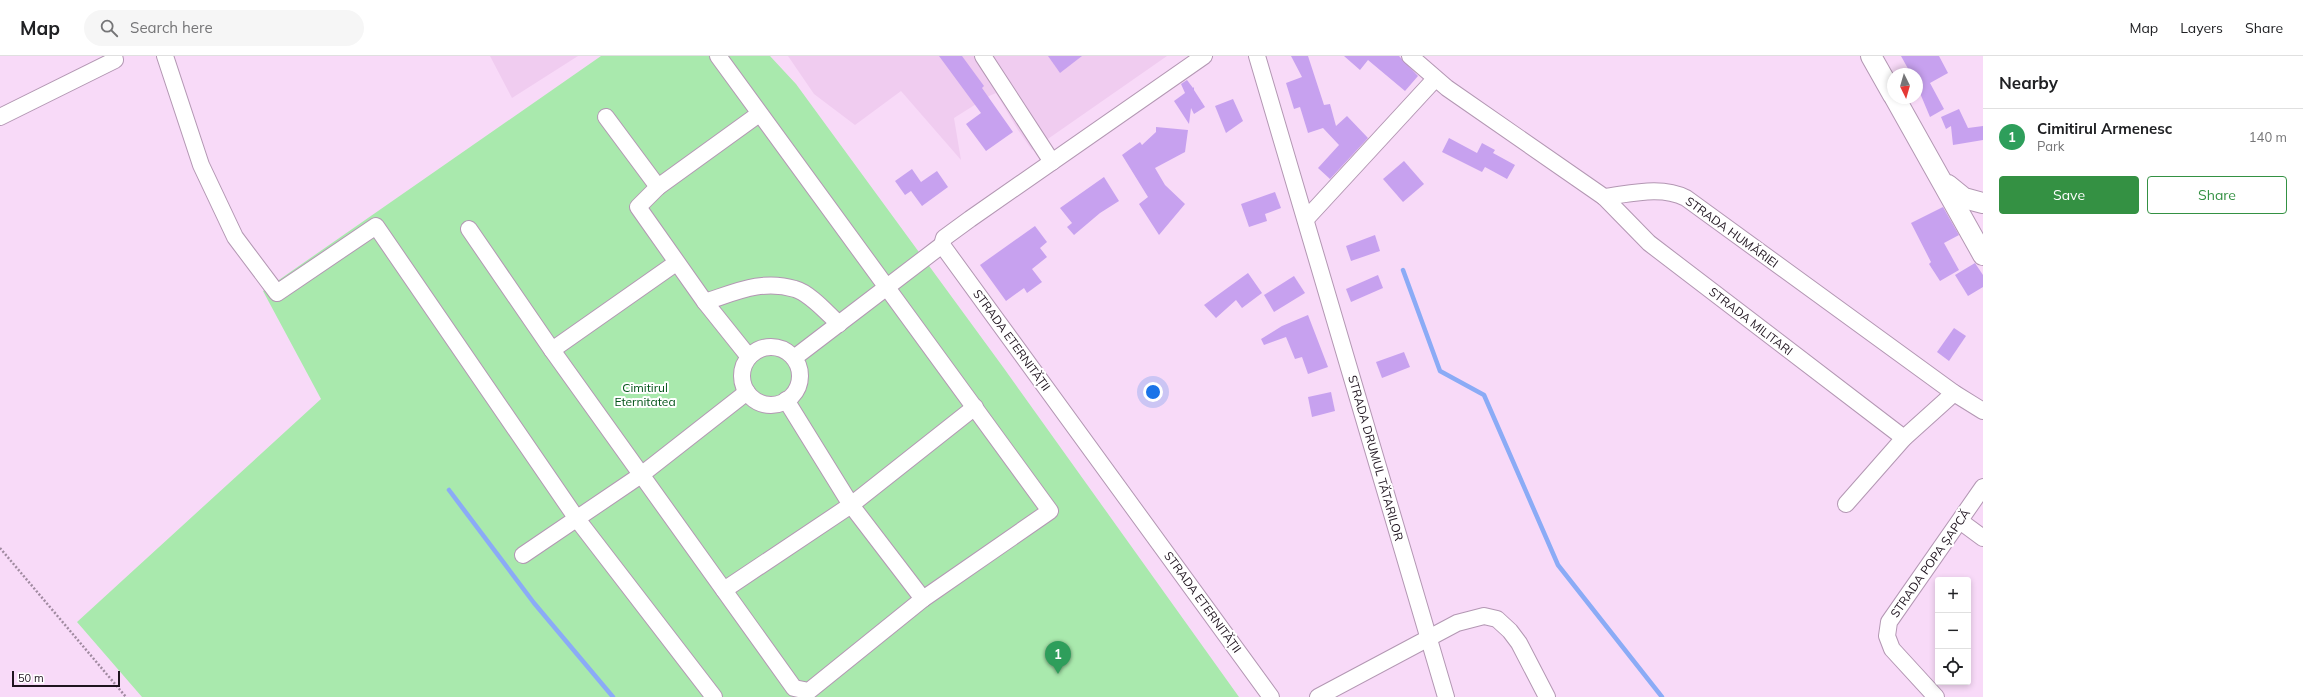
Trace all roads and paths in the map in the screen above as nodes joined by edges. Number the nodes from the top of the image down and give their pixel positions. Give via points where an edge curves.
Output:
1 (114, 56) edge
2 (165, 56) edge
3 (718, 56) edge
4 (983, 56) edge
5 (1204, 56) edge
6 (1257, 56) edge
7 (1410, 56) edge
8 (1871, 56) edge
9 (1435, 79) junction
10 (1887, 84) edge
11 (1898, 104) edge
12 (759, 114) junction
13 (0, 117) edge
14 (606, 118) dead end
15 (1052, 162) junction
16 (1943, 181) junction
17 (658, 187) junction
18 (1604, 197) junction
19 (1983, 203) edge
20 (1306, 219) junction
21 (469, 229) dead end
22 (1981, 241) edge
23 (942, 245) junction
24 (676, 263) junction
25 (886, 288) junction
26 (705, 302) junction
27 (839, 324) junction
28 (552, 350) junction
29 (749, 357) junction
30 (794, 358) junction
31 (747, 392) junction
32 (1954, 393) junction
33 (786, 400) junction
34 (975, 407) junction
35 (1983, 410) edge
36 (1904, 438) junction
37 (640, 475) junction
38 (1983, 487) edge
39 (1846, 504) dead end
40 (851, 505) junction
41 (577, 519) junction
42 (1960, 521) junction
43 (1983, 538) edge
44 (0, 548) edge
45 (522, 555) dead end
46 (724, 590) junction
47 (923, 599) junction
48 (1428, 637) junction
49 (126, 697) edge
50 (714, 697) edge
51 (1271, 697) edge
52 (1318, 697) edge
53 (1446, 697) edge
54 (1547, 697) edge
55 (1936, 697) edge

1 - 13 street via 116,60
2 - 41 street via 201,165 235,237 277,292 376,226
3 - 12 street
4 - 15 street
5 - 15 street
6 - 20 street, STRADA DRUMUL TĂTARILOR
7 - 9 street
8 - 10 main road
9 - 18 street
9 - 20 street
11 - 16 main road
12 - 17 street
12 - 25 street
14 - 17 street
15 - 23 street via 944,238
16 - 19 main road via 1964,198
16 - 22 main road
17 - 24 street via 638,207
18 - 32 street, STRADA HUMĂRIEI via 1660,191 1674,192 1686,198
18 - 36 street, STRADA MILITARI via 1649,243
20 - 48 street, STRADA DRUMUL TĂTARILOR
21 - 28 street
23 - 25 street
23 - 51 street, STRADA ETERNITĂȚII
24 - 26 street
24 - 28 street
25 - 27 street
25 - 34 street
26 - 27 street via 756,285 796,289
26 - 29 street
27 - 30 street
28 - 37 street
29 - 30 street via 764,348 774,347 783,349
29 - 31 street via 742,374
30 - 33 street via 800,371 800,381 797,390
31 - 33 street via 762,404 772,405
31 - 37 street
32 - 35 street, STRADA HUMĂRIEI
32 - 36 street
33 - 40 street
34 - 40 street
34 - 47 street via 1050,511
36 - 39 street
37 - 41 street
37 - 46 street
38 - 42 street, STRADA POPA ȘAPCĂ
40 - 46 street
40 - 47 street
41 - 45 street
41 - 50 street
42 - 43 street
42 - 55 street, STRADA POPA ȘAPCĂ via 1890,622 1888,636 1892,649
44 - 49 path
46 - 47 street via 794,688 809,691
48 - 52 street
48 - 53 street, STRADA DRUMUL TĂTARILOR
48 - 54 street via 1457,622 1484,616 1497,619 1519,643

